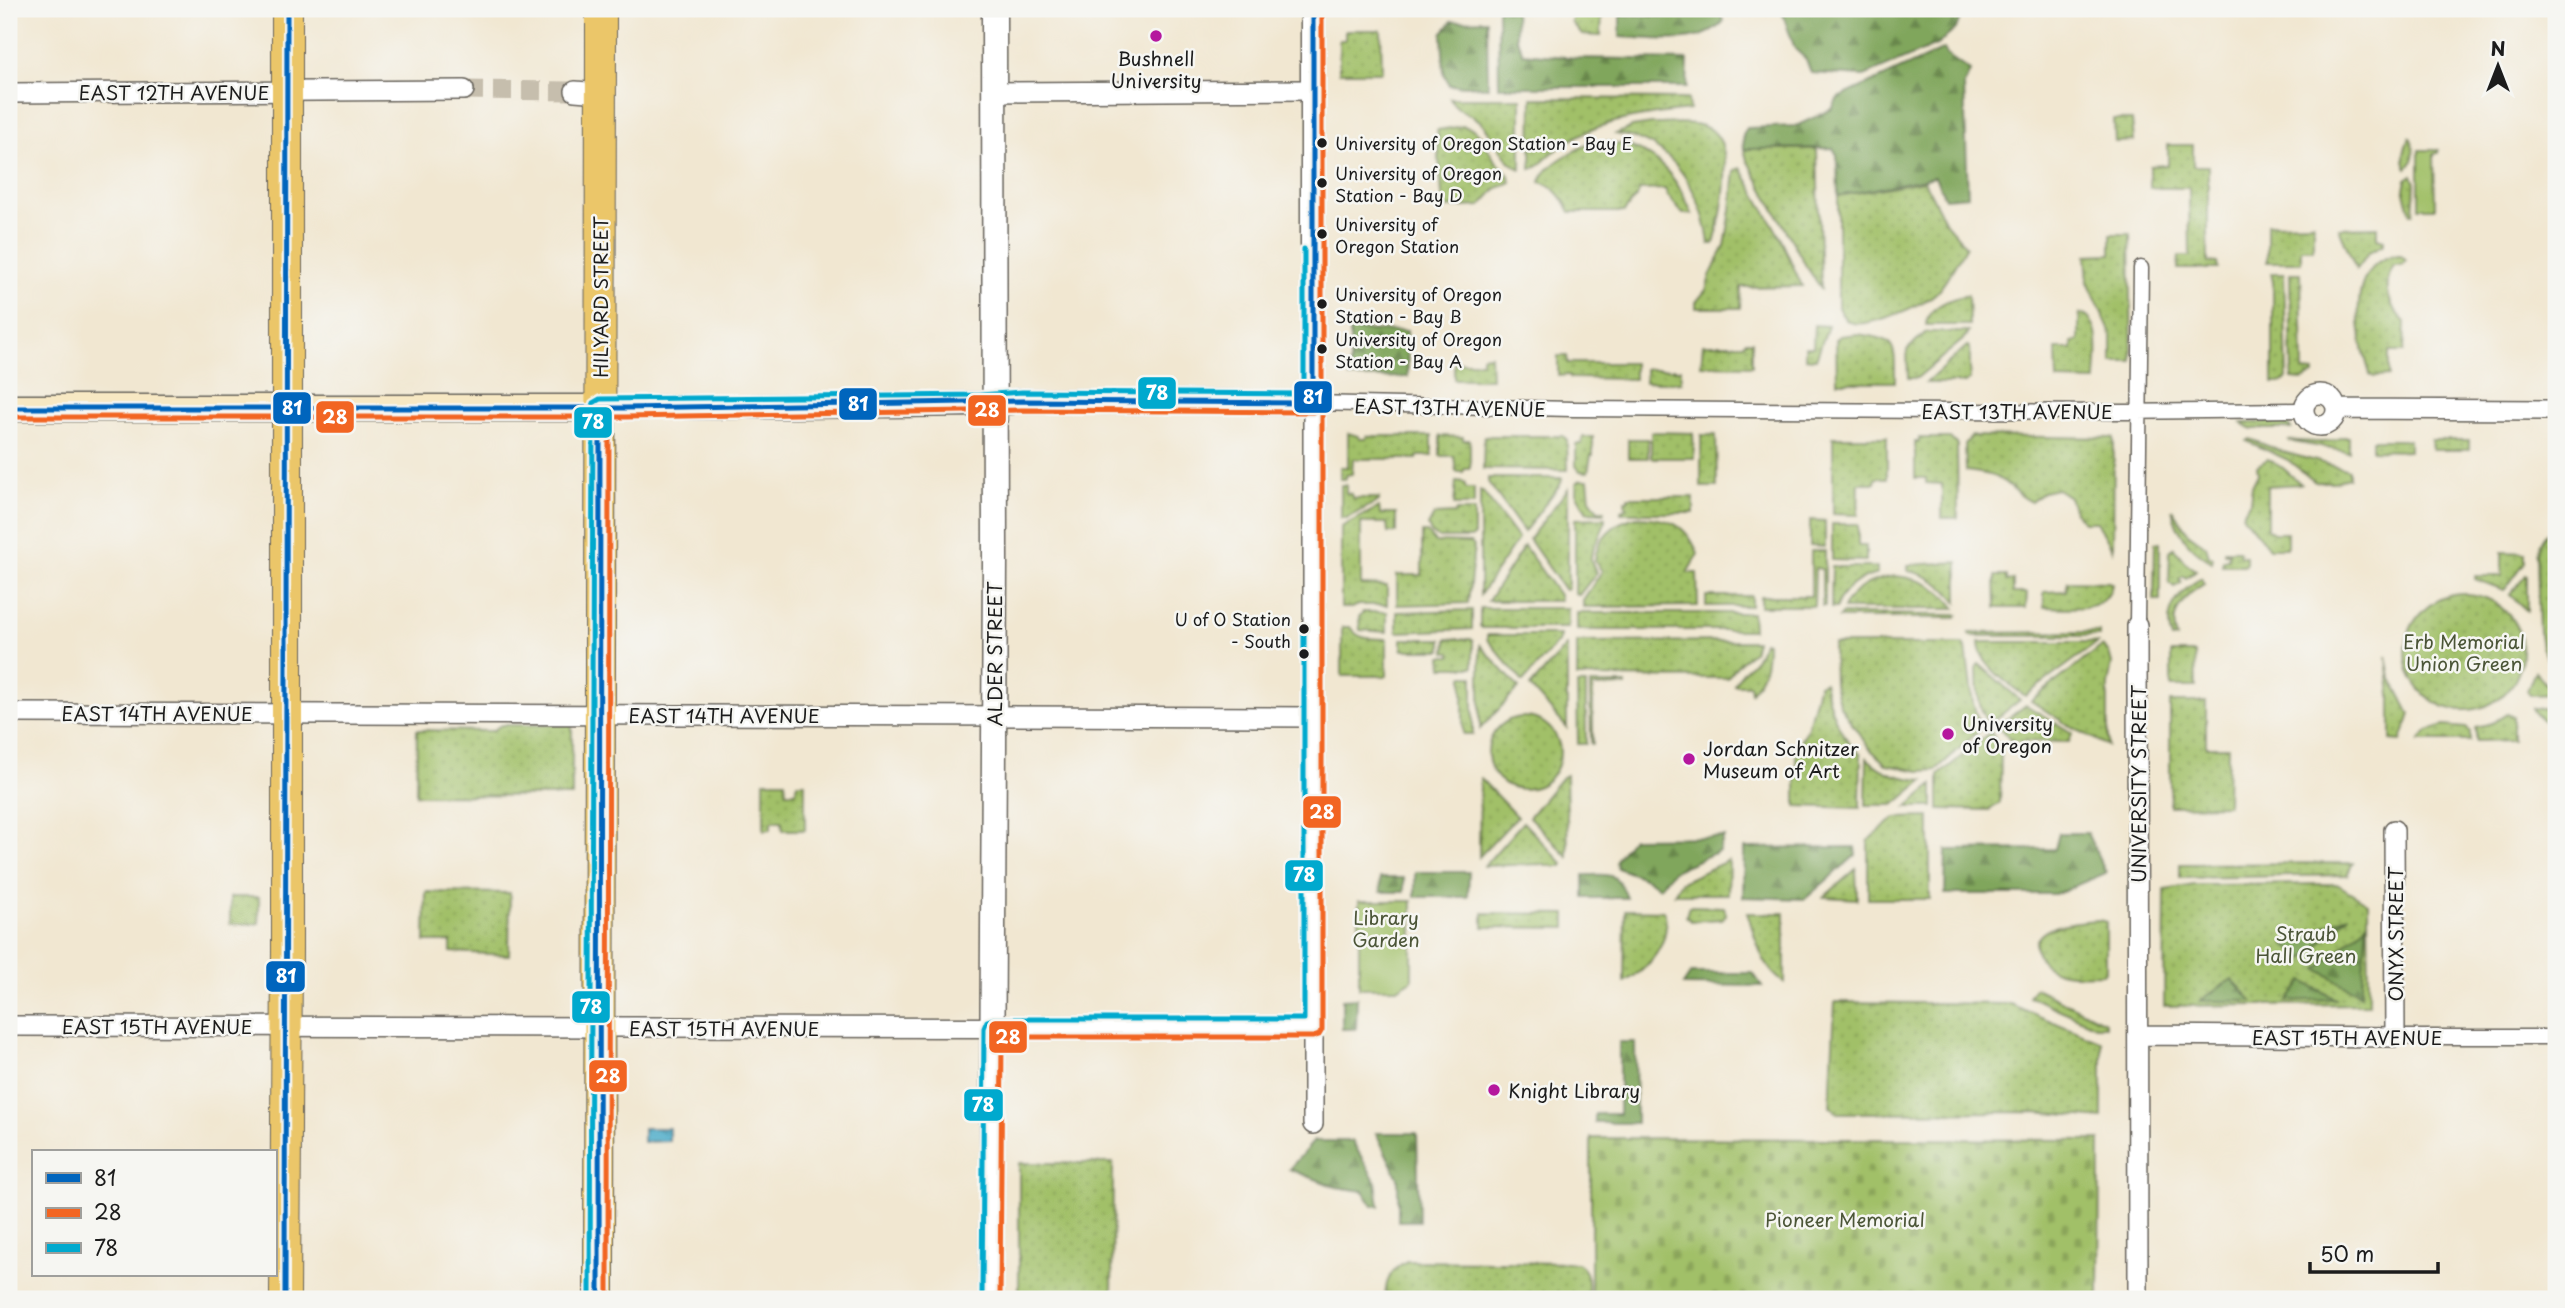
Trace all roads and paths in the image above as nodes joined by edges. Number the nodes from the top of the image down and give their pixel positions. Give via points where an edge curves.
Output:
1 (287, 9) edge
2 (601, 9) edge
3 (994, 9) edge
4 (1313, 9) edge
5 (464, 90) tunnel mouth
6 (1312, 90) junction
7 (286, 92) junction
8 (993, 92) junction
9 (9, 93) edge
10 (2141, 268) dead end
11 (995, 403) junction
12 (1313, 403) junction
13 (9, 408) edge
14 (288, 408) junction
15 (600, 408) junction
16 (2304, 410) joint
17 (2556, 410) edge
18 (2139, 411) junction
19 (2137, 625) joint
20 (9, 713) edge
21 (286, 714) junction
22 (600, 714) junction
23 (994, 716) junction
24 (1313, 717) junction
25 (2394, 830) dead end
26 (287, 1025) junction
27 (9, 1026) edge
28 (599, 1027) junction
29 (993, 1028) junction
30 (1313, 1028) junction
31 (2138, 1035) junction
32 (2395, 1037) junction
33 (2556, 1037) edge
34 (1313, 1124) dead end
35 (285, 1299) edge
36 (598, 1299) edge
37 (991, 1299) edge
38 (2138, 1299) edge

1 - 7 main road
2 - 15 main road, HILYARD STREET via 588,92
3 - 8 street, ALDER STREET
4 - 6 street
5 - 7 street, EAST 12TH AVENUE
6 - 8 street
6 - 12 street
7 - 9 street, EAST 12TH AVENUE
7 - 14 main road
8 - 11 street, ALDER STREET
10 - 18 street, UNIVERSITY STREET
11 - 12 street, EAST 13TH AVENUE
11 - 15 street, EAST 13TH AVENUE
11 - 23 street, ALDER STREET
12 - 18 street, EAST 13TH AVENUE
12 - 24 street
13 - 14 main road, EAST 13TH AVENUE
14 - 15 main road, EAST 13TH AVENUE
14 - 21 main road
15 - 22 main road, HILYARD STREET
16 - 17 street via 2308,419 2321,425 2330,422 2336,409
16 - 18 street, EAST 13TH AVENUE
18 - 19 street, UNIVERSITY STREET
19 - 31 street, UNIVERSITY STREET
20 - 21 street, EAST 14TH AVENUE
21 - 22 street, EAST 14TH AVENUE
21 - 26 main road
22 - 23 street, EAST 14TH AVENUE
22 - 28 main road, HILYARD STREET
23 - 24 street, EAST 14TH AVENUE
23 - 29 street, ALDER STREET
24 - 30 street
25 - 32 street, ONYX STREET
26 - 27 street, EAST 15TH AVENUE
26 - 28 street, EAST 15TH AVENUE
26 - 35 main road
28 - 29 street, EAST 15TH AVENUE
28 - 36 main road, HILYARD STREET
29 - 30 street, EAST 15TH AVENUE
29 - 37 street, ALDER STREET
30 - 34 street
31 - 32 street, EAST 15TH AVENUE
31 - 38 street, UNIVERSITY STREET
32 - 33 street, EAST 15TH AVENUE

